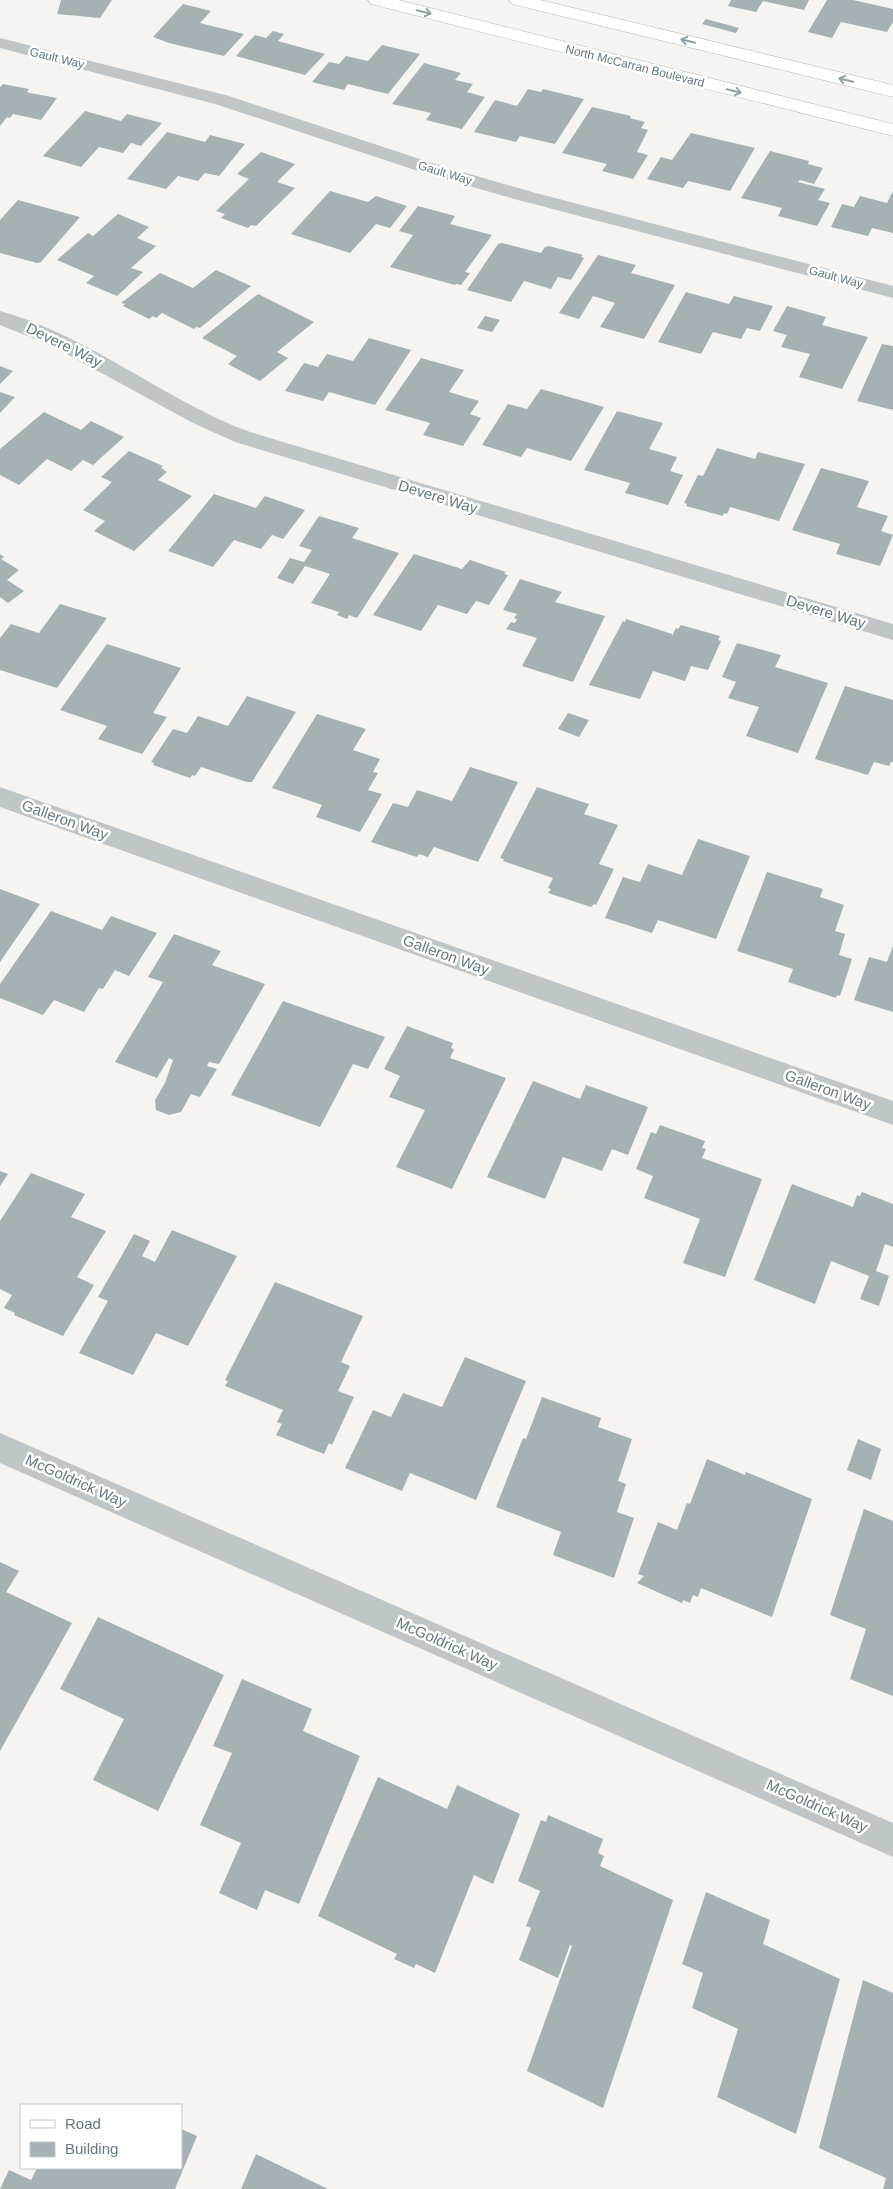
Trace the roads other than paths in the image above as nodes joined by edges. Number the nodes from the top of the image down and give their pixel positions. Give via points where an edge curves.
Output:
1 (377, 0) edge
2 (518, 0) edge
3 (0, 43) edge
4 (893, 91) edge
5 (893, 130) edge
6 (893, 292) edge
7 (0, 318) edge
8 (893, 632) edge
9 (0, 797) edge
10 (893, 1113) edge
11 (0, 1448) edge
12 (893, 1840) edge

1 -> 5 main road, North McCarran Boulevard
4 -> 2 main road
3 - 6 street, Gault Way via 222,100 428,168 525,196
7 - 8 street, Devere Way via 29,326 61,341 230,432 256,442
9 - 10 street, Galleron Way
11 - 12 street, McGoldrick Way

